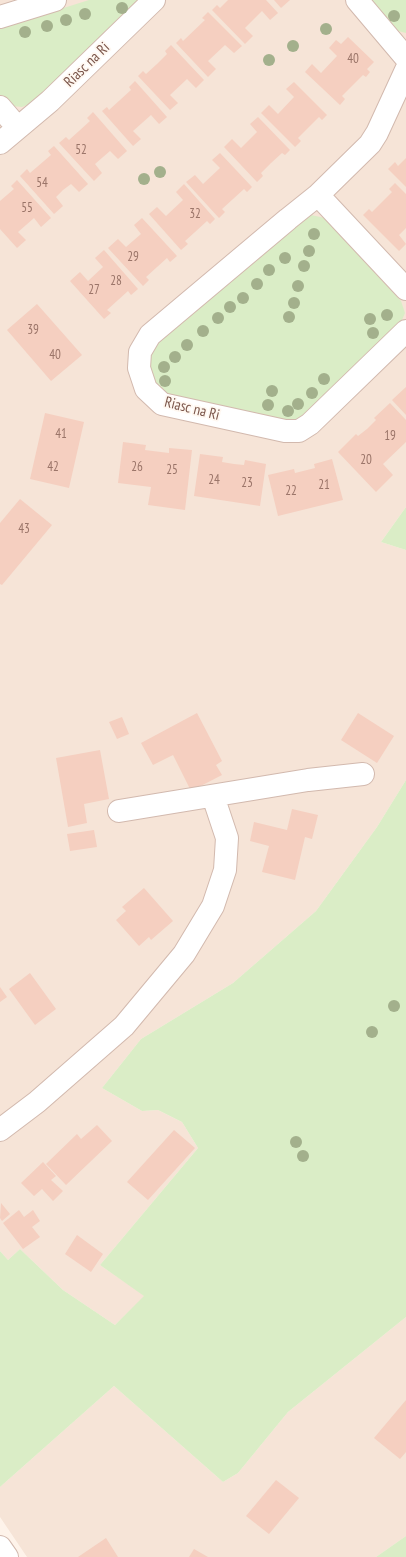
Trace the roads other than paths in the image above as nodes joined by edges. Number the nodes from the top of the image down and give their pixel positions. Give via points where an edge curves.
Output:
1 (55, 0) edge
2 (154, 0) edge
3 (357, 0) edge
4 (0, 17) edge
5 (406, 58) edge
6 (406, 70) edge
7 (0, 107) edge
8 (18, 128) junction
9 (0, 143) edge
10 (318, 195) junction
11 (406, 289) edge
12 (406, 331) edge
13 (363, 774) dead end
14 (213, 796) junction
15 (119, 811) dead end
16 (0, 1130) edge
17 (0, 1547) edge
18 (7, 1557) edge

1 - 4 street
2 - 8 street, Riasc na Ri via 50,101
3 - 5 street
6 - 10 street, Riasc na Ri via 370,144
7 - 8 street
8 - 9 street, Riasc na Ri
10 - 11 street
10 - 12 street, Riasc na Ri via 150,335 138,360 140,376 146,388 162,404 285,431 298,431 310,424
13 - 14 street via 308,780
14 - 15 street
14 - 16 street via 227,838 225,870 213,906 184,954 124,1026 37,1102
17 - 18 street

